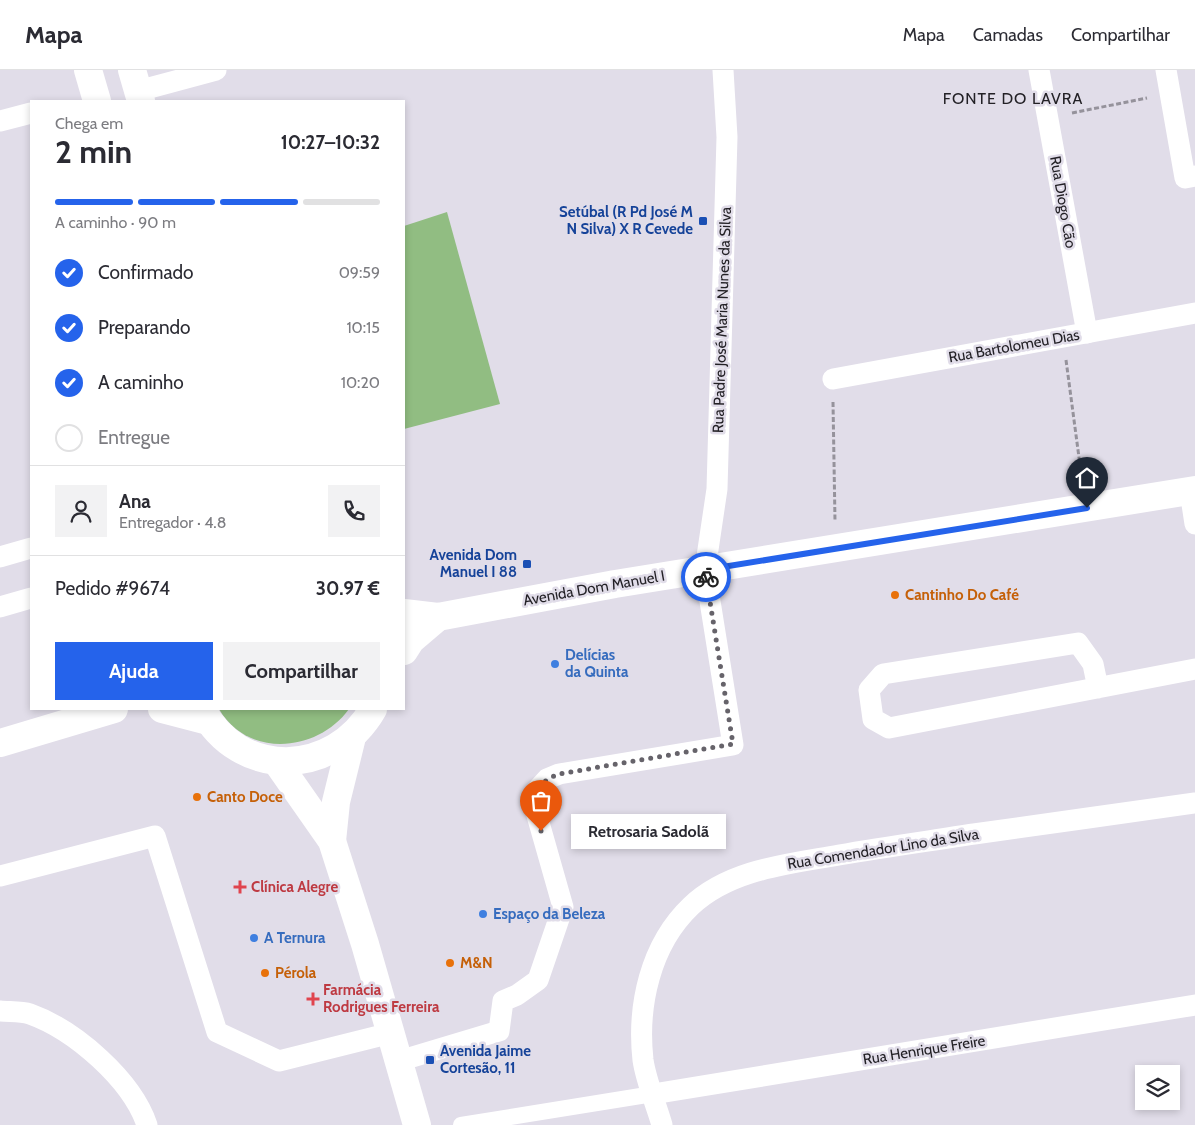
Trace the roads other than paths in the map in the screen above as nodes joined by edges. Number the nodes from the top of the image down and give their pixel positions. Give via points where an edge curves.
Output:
1 (88, 70) edge
2 (216, 70) edge
3 (723, 70) edge
4 (1039, 70) edge
5 (1166, 70) edge
6 (137, 88) edge
7 (91, 100) edge
8 (30, 113) edge
9 (0, 121) edge
10 (1195, 176) edge
11 (1195, 313) edge
12 (1087, 333) junction
13 (833, 379) road end
14 (1193, 491) edge
15 (1195, 524) edge
16 (30, 548) edge
17 (0, 557) edge
18 (704, 570) junction
19 (30, 598) edge
20 (0, 607) edge
21 (405, 613) edge
22 (438, 617) junction
23 (405, 649) edge
24 (1195, 669) edge
25 (1098, 688) junction
26 (111, 710) edge
27 (169, 710) edge
28 (372, 710) edge
29 (205, 715) edge
30 (352, 737) junction
31 (0, 743) edge
32 (276, 761) junction
33 (1195, 803) edge
34 (332, 841) junction
35 (0, 876) edge
36 (1195, 1005) edge
37 (0, 1011) edge
38 (391, 1034) junction
39 (399, 1061) junction
40 (653, 1094) junction
41 (147, 1125) edge
42 (417, 1125) edge
43 (461, 1125) edge
44 (662, 1125) edge

1 - 7 main road
2 - 6 street
3 - 18 street, Rua Padre José Maria Nunes da Silva via 727,138 717,489
4 - 12 street, Rua Diogo Cão
5 - 10 street via 1184,178
8 - 9 street
11 - 12 street, Rua Bartolomeu Dias
12 - 13 street, Rua Bartolomeu Dias
14 - 15 street
14 - 18 main road, Avenida Dom Manuel I
16 - 17 street
18 - 22 main road, Avenida Dom Manuel I
18 - 39 street, Rua Padre José Maria Nunes da Silva via 733,744 559,774 547,779 537,790 536,812 563,907 538,980 517,995 503,1000 499,1031
19 - 20 street
21 - 22 main road, Avenida Dom Manuel I
22 - 23 main road via 411,640
24 - 25 street
25 - 25 street via 1093,664 1078,643 883,674 869,690 873,719 889,728
26 - 31 main road
27 - 29 main road
28 - 30 main road
29 - 32 main road via 227,741 250,754
30 - 32 main road via 329,752 303,760
30 - 34 main road via 336,802
32 - 34 main road
33 - 40 street, Rua Comendador Lino da Silva via 887,847 785,865 718,886 691,906 669,934 651,967 643,1005 644,1061
34 - 38 main road
35 - 38 street via 155,836 217,1032 279,1061
36 - 40 street, Rua Henrique Freire
37 - 41 street via 30,1014 72,1037 110,1067 144,1115
38 - 39 main road
39 - 42 main road
40 - 43 street
40 - 44 street, Rua Comendador Lino da Silva

